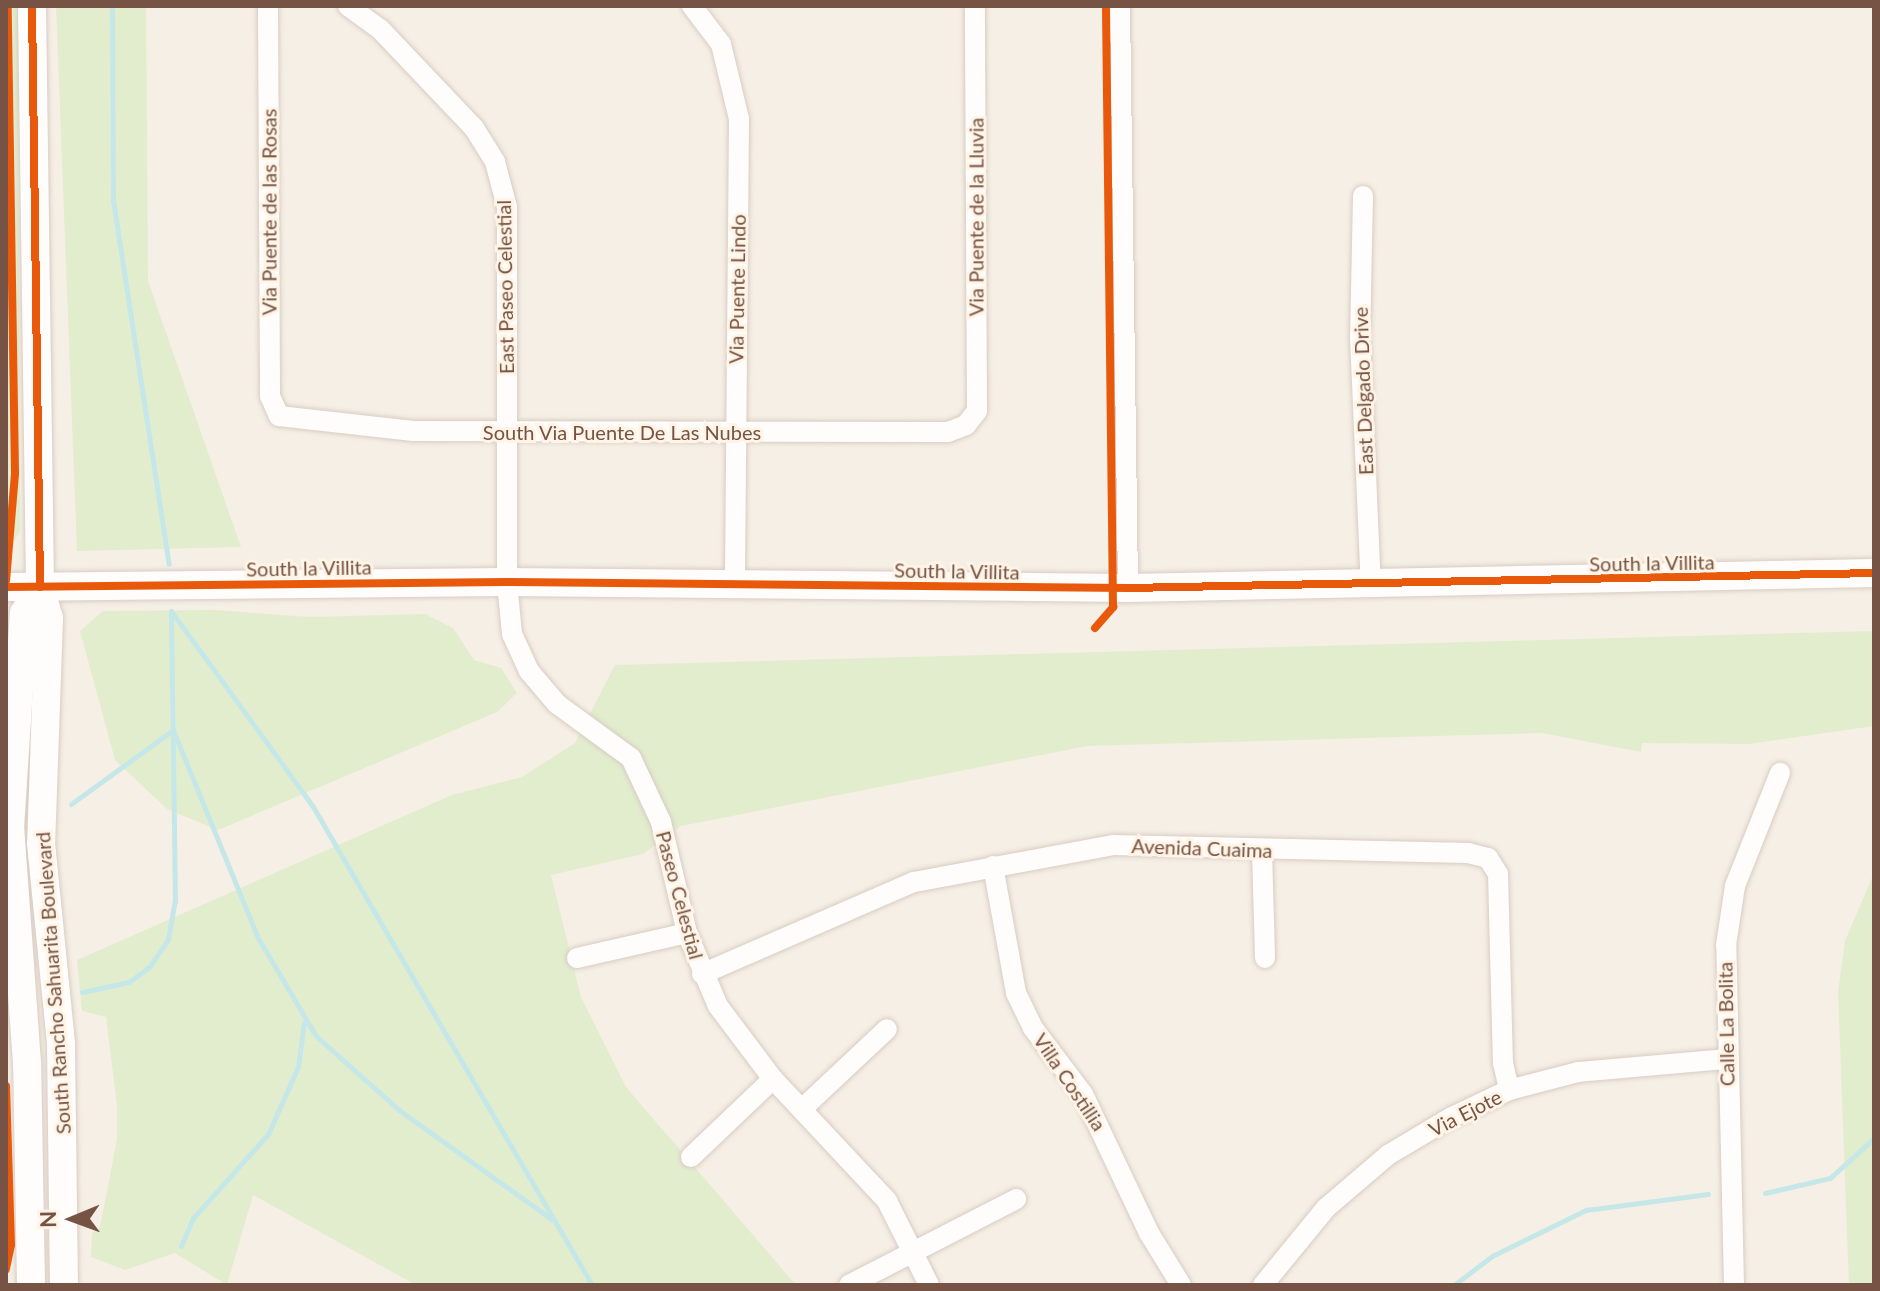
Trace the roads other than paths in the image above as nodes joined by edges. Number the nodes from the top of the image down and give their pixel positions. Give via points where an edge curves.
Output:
1 (32, 6) edge
2 (268, 6) edge
3 (348, 6) edge
4 (692, 6) edge
5 (975, 6) edge
6 (1120, 6) edge
7 (1363, 196) dead end
8 (279, 416) joint
9 (966, 425) joint
10 (507, 431) junction
11 (736, 432) junction
12 (1874, 573) edge
13 (507, 582) junction
14 (735, 584) junction
15 (1371, 585) junction
16 (6, 587) edge
17 (40, 587) junction
18 (1128, 588) junction
19 (1780, 773) dead end
20 (1262, 850) junction
21 (993, 866) junction
22 (687, 933) junction
23 (577, 958) dead end
24 (1265, 958) dead end
25 (702, 974) junction
26 (887, 1029) dead end
27 (1726, 1059) junction
28 (773, 1079) junction
29 (1509, 1090) junction
30 (803, 1108) junction
31 (691, 1157) dead end
32 (1016, 1199) dead end
33 (914, 1253) junction
34 (31, 1285) edge
35 (64, 1285) edge
36 (849, 1285) edge
37 (929, 1285) edge
38 (1181, 1285) edge
39 (1263, 1285) edge
40 (1734, 1285) edge

1 - 17 street, South Rancho Sahuarita Boulevard
2 - 8 street, Via Puente de las Rosas via 270,396
3 - 10 street, East Paseo Celestial via 401,51 474,128 495,162 507,207
4 - 11 street, Via Puente Lindo via 721,44 739,119
5 - 9 street, Via Puente de la Lluvia via 977,411
6 - 18 street
7 - 15 street, East Delgado Drive via 1360,337
8 - 10 street, South Via Puente De Las Nubes via 413,431
9 - 11 street, South Via Puente De Las Nubes via 948,432
10 - 11 street, South Via Puente De Las Nubes
10 - 13 street, East Paseo Celestial
11 - 14 street, Via Puente Lindo
12 - 15 street, South la Villita
13 - 14 street, South la Villita
13 - 17 street, South la Villita
13 - 22 street, Paseo Celestial via 512,634 529,671 557,704 631,758 648,786
14 - 18 street, South la Villita
15 - 18 street, South la Villita
16 - 17 street, South la Villita
17 - 34 street, South Rancho Sahuarita Boulevard via 24,613 10,828 27,1063
17 - 35 street, South Rancho Sahuarita Boulevard via 49,618 41,843 61,1044
19 - 27 street, Calle La Bolita via 1735,886 1726,945
20 - 21 street, Avenida Cuaima via 1114,845
20 - 24 street
20 - 29 street, Avenida Cuaima via 1488,858 1501,897 1503,1063
21 - 25 street, Avenida Cuaima via 914,882
21 - 38 street, Villa Costillia via 1016,993 1033,1028 1083,1094 1149,1233
22 - 23 street
22 - 25 street, Paseo Celestial
25 - 28 street, Paseo Celestial
26 - 30 street
27 - 29 street, Via Ejote via 1640,1062
27 - 40 street, Calle La Bolita
28 - 30 street, Paseo Celestial
28 - 31 street
29 - 39 street, Via Ejote via 1388,1155 1326,1208
30 - 33 street, Paseo Celestial via 887,1201
32 - 33 street
33 - 36 street
33 - 37 street, Paseo Celestial

